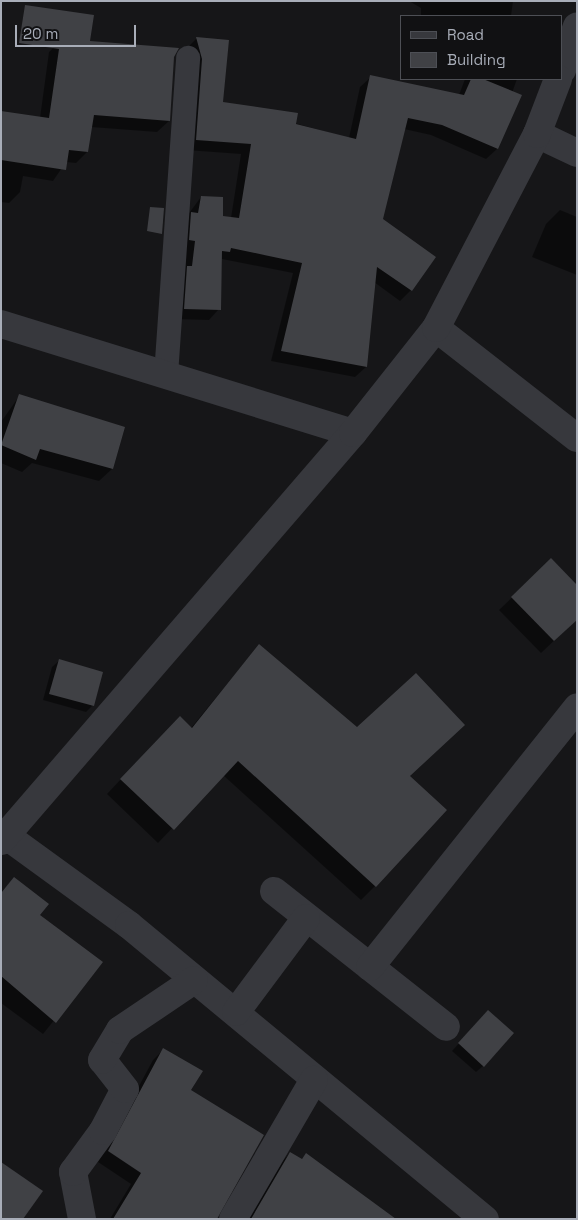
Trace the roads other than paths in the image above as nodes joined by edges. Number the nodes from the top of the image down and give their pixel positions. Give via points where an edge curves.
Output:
1 (577, 26) edge
2 (188, 58) dead end
3 (563, 67) edge
4 (558, 80) edge
5 (537, 134) junction
6 (577, 153) edge
7 (1, 324) edge
8 (436, 328) junction
9 (166, 375) junction
10 (353, 433) junction
11 (577, 438) edge
12 (577, 708) edge
13 (3, 836) edge
14 (274, 890) dead end
15 (306, 918) junction
16 (370, 967) junction
17 (194, 980) junction
18 (236, 1012) junction
19 (446, 1027) dead end
20 (314, 1080) junction
21 (82, 1219) edge
22 (233, 1219) edge
23 (485, 1219) edge

1 - 3 street
2 - 9 lane
4 - 5 street
5 - 6 street
5 - 8 street
7 - 9 street
8 - 10 street
8 - 11 street
9 - 10 street
10 - 13 street
12 - 16 street
13 - 17 street via 129,926
14 - 15 street
15 - 16 street
15 - 18 street
16 - 19 street
17 - 18 street
17 - 21 street via 120,1030 102,1060 125,1089 103,1131 73,1172
18 - 20 street
20 - 22 street
20 - 23 street

